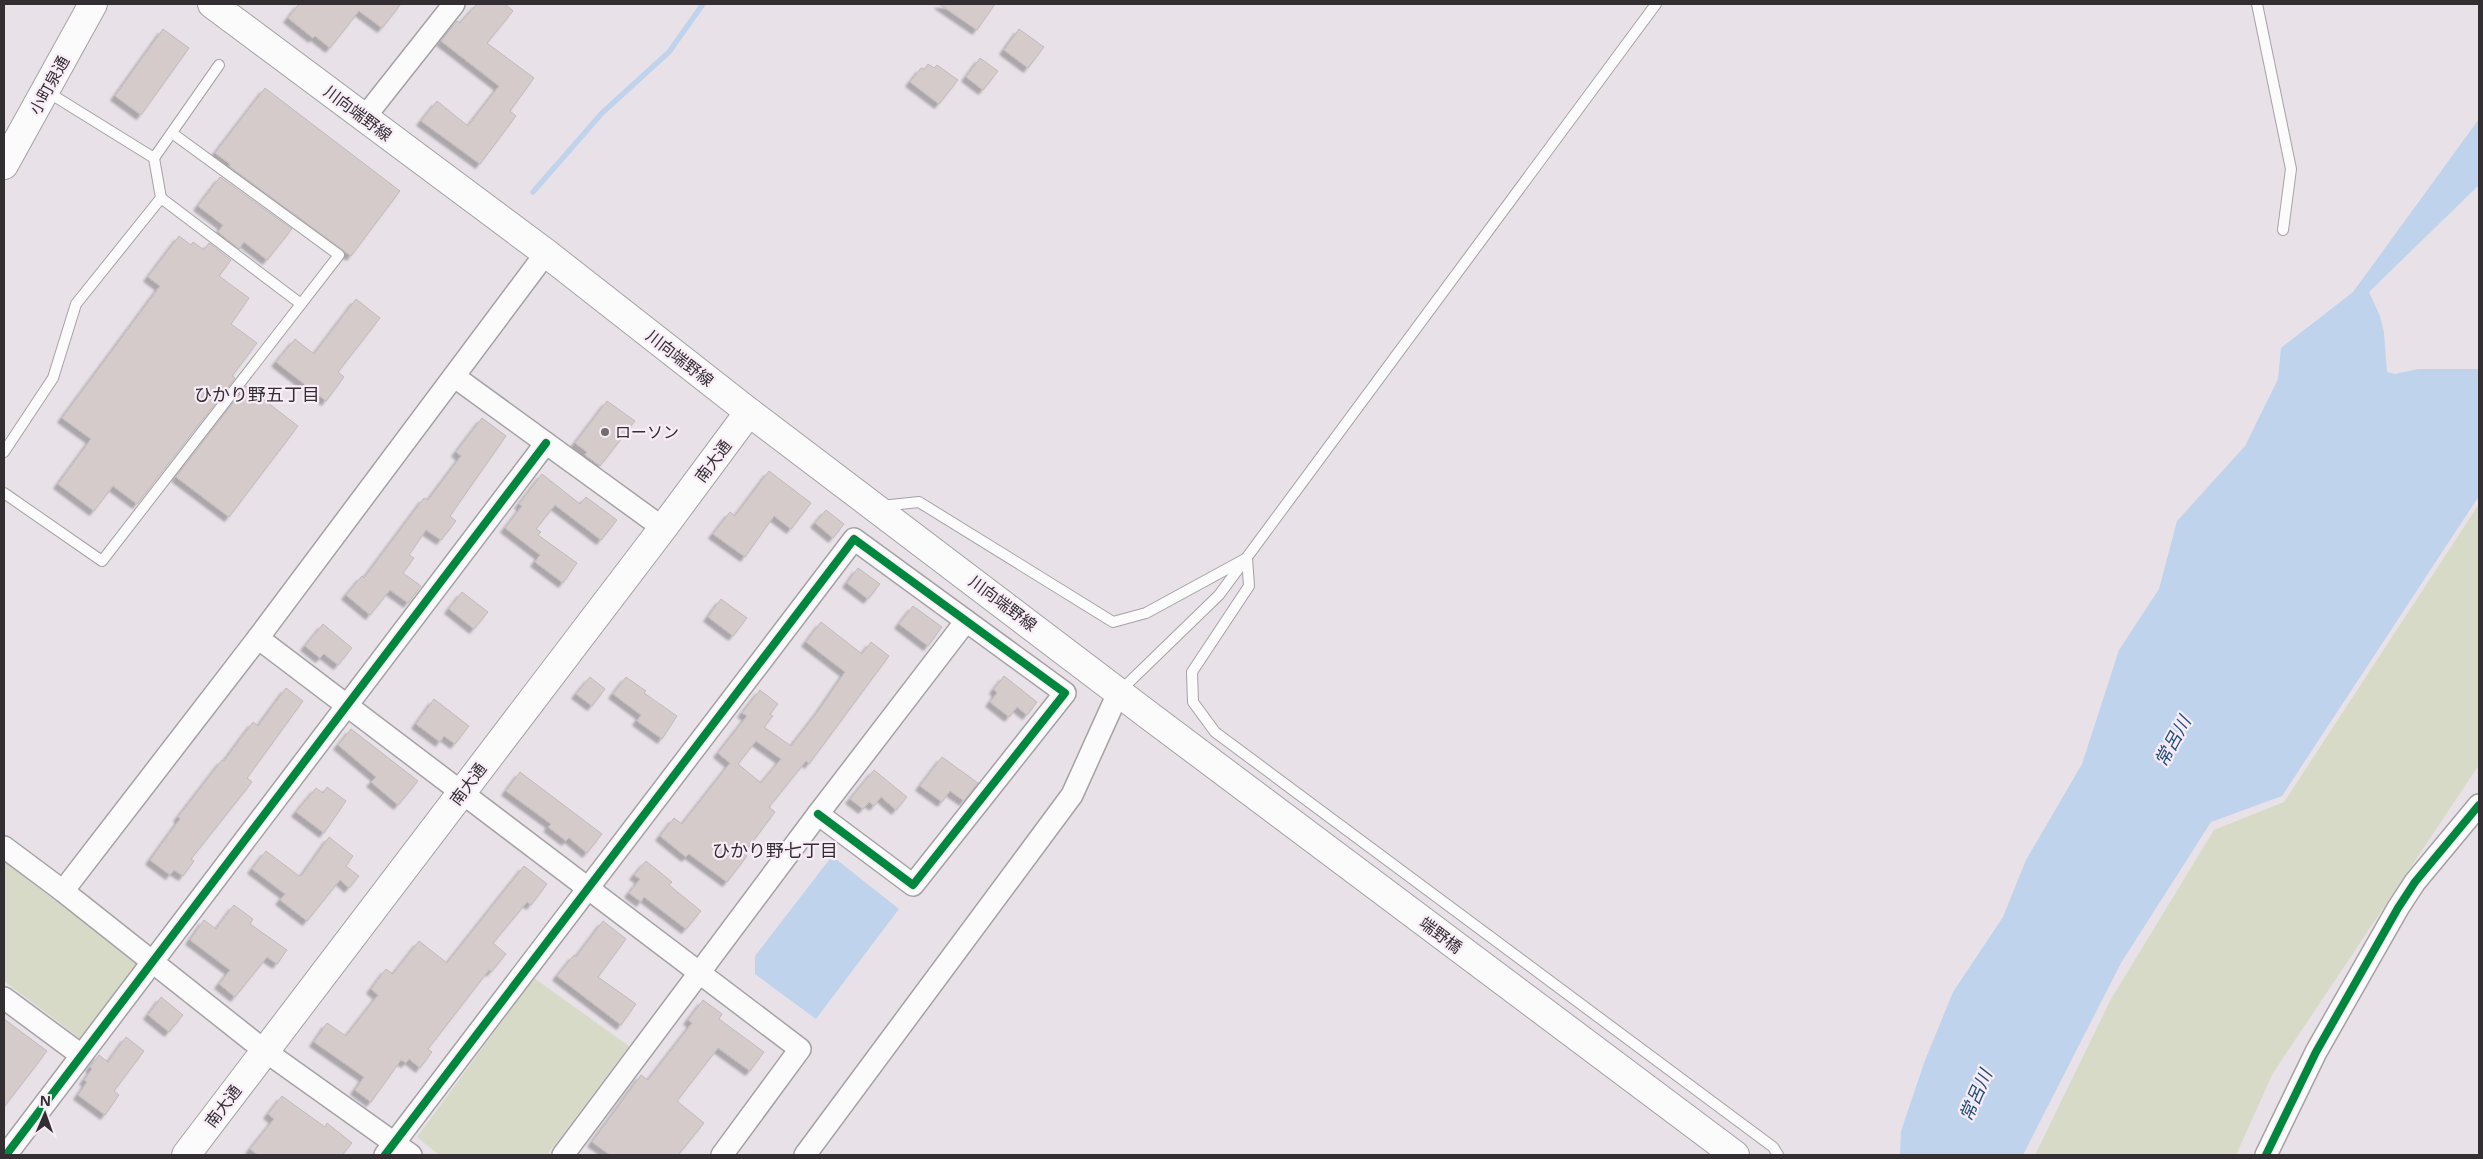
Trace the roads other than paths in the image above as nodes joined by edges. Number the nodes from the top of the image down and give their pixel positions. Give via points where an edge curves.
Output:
1 (94, 4) edge
2 (212, 4) edge
3 (454, 4) edge
4 (1656, 4) edge
5 (2257, 4) edge
6 (219, 65) dead end
7 (45, 91) junction
8 (364, 118) junction
9 (172, 133) junction
10 (154, 158) junction
11 (4, 165) edge
12 (161, 198) junction
13 (2283, 230) dead end
14 (546, 253) junction
15 (301, 304) junction
16 (455, 377) junction
17 (749, 412) junction
18 (546, 443) junction
19 (4, 452) edge
20 (4, 493) edge
21 (875, 506) junction
22 (663, 528) junction
23 (1246, 558) junction
24 (966, 621) junction
25 (258, 638) junction
26 (1119, 691) junction
27 (347, 704) junction
28 (1147, 714) joint
29 (462, 792) junction
30 (2479, 805) edge
31 (818, 814) junction
32 (4, 847) edge
33 (590, 888) junction
34 (63, 891) junction
35 (153, 962) junction
36 (700, 973) junction
37 (4, 998) edge
38 (265, 1051) junction
39 (81, 1055) junction
40 (397, 1151) edge
41 (6, 1155) edge
42 (186, 1155) edge
43 (563, 1155) edge
44 (722, 1155) edge
45 (805, 1155) edge
46 (1735, 1155) edge
47 (1778, 1155) edge
48 (2266, 1155) edge

1 - 7 main road, 小町泉通
2 - 8 main road, 川向端野線
3 - 8 street
4 - 23 lane
5 - 13 lane via 2291,169
6 - 9 lane
7 - 10 lane
7 - 11 main road, 小町泉通
8 - 14 main road, 川向端野線
9 - 10 lane
9 - 15 lane via 339,255
10 - 12 lane
12 - 15 lane
12 - 19 lane via 76,304 53,378
14 - 16 street
14 - 17 main road, 川向端野線
15 - 20 lane via 102,561
16 - 18 street
16 - 25 street
17 - 21 main road, 川向端野線
17 - 22 main road, 南大通
18 - 22 street
18 - 27 street
21 - 23 lane via 919,502 1113,622 1146,613
21 - 26 main road, 川向端野線
22 - 29 main road, 南大通
23 - 26 lane via 1219,595
23 - 47 lane via 1249,586 1192,672 1194,702 1215,732 1773,1147
24 - 31 street
24 - 31 street via 1064,693 913,885
24 - 33 street via 854,539
25 - 27 street
25 - 34 street
26 - 28 main road, 川向端野線
26 - 45 street via 1072,795
27 - 29 street
27 - 35 street
28 - 46 main road, 端野橋
29 - 33 street
29 - 38 main road, 南大通
30 - 48 street via 2415,882 2398,908 2316,1052
31 - 36 street
32 - 34 street
33 - 36 street
33 - 40 street
34 - 35 street
35 - 38 street
35 - 39 street
36 - 43 street
36 - 44 street via 800,1049
37 - 39 street
38 - 40 street
38 - 42 main road, 南大通
39 - 41 street

